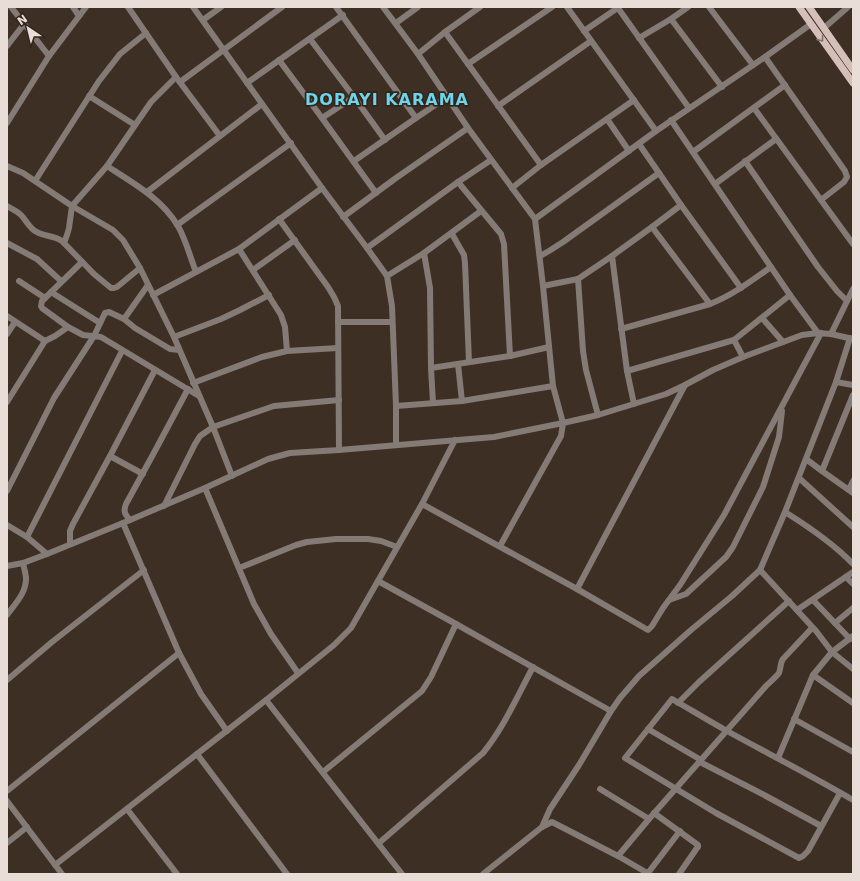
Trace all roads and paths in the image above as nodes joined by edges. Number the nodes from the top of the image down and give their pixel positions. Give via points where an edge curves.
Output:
1 (11, 7) edge
2 (73, 7) edge
3 (86, 7) edge
4 (128, 7) edge
5 (193, 7) edge
6 (221, 7) edge
7 (282, 7) edge
8 (336, 7) edge
9 (383, 7) edge
10 (418, 7) edge
11 (480, 7) edge
12 (552, 7) edge
13 (567, 7) edge
14 (688, 7) edge
15 (709, 7) edge
16 (799, 7) edge
17 (809, 7) edge
18 (848, 7) edge
19 (619, 8) edge
20 (343, 15) junction
21 (80, 16) junction
22 (671, 19) junction
23 (203, 20) junction
24 (396, 23) junction
25 (24, 24) junction
26 (811, 24) junction
27 (824, 28) junction
28 (584, 31) junction
29 (445, 32) junction
30 (146, 33) junction
31 (639, 38) junction
32 (310, 39) junction
33 (592, 41) junction
34 (7, 46) edge
35 (223, 50) junction
36 (418, 54) junction
37 (50, 56) junction
38 (766, 57) junction
39 (279, 60) junction
40 (468, 64) junction
41 (753, 65) junction
42 (853, 70) edge
43 (176, 77) junction
44 (180, 82) junction
45 (247, 83) junction
46 (853, 83) edge
47 (785, 85) junction
48 (722, 87) junction
49 (89, 96) junction
50 (354, 96) junction
51 (447, 98) junction
52 (634, 100) junction
53 (262, 104) junction
54 (498, 106) junction
55 (689, 108) junction
56 (754, 108) junction
57 (322, 118) junction
58 (416, 118) junction
59 (607, 119) junction
60 (672, 120) junction
61 (7, 123) edge
62 (136, 124) junction
63 (468, 128) junction
64 (656, 131) junction
65 (220, 136) junction
66 (776, 139) junction
67 (385, 140) junction
68 (291, 143) junction
69 (638, 144) junction
70 (629, 151) junction
71 (693, 152) junction
72 (491, 160) junction
73 (354, 161) junction
74 (745, 161) junction
75 (541, 165) junction
76 (7, 166) edge
77 (107, 166) junction
78 (659, 173) junction
79 (35, 181) junction
80 (458, 182) junction
81 (715, 184) junction
82 (322, 188) junction
83 (512, 188) junction
84 (147, 192) junction
85 (376, 193) junction
86 (821, 200) junction
87 (681, 205) junction
88 (7, 206) edge
89 (72, 206) junction
90 (482, 211) junction
91 (343, 217) junction
92 (279, 219) junction
93 (535, 219) junction
94 (177, 225) junction
95 (652, 227) junction
96 (452, 234) junction
97 (294, 240) junction
98 (7, 243) edge
99 (64, 243) junction
100 (853, 244) edge
101 (367, 248) junction
102 (239, 249) junction
103 (424, 253) junction
104 (540, 256) junction
105 (612, 256) junction
106 (82, 262) junction
107 (771, 267) junction
108 (140, 268) junction
109 (253, 270) junction
110 (196, 272) junction
111 (387, 276) junction
112 (578, 279) junction
113 (19, 281) dead end
114 (61, 281) junction
115 (148, 285) junction
116 (543, 286) junction
117 (741, 288) junction
118 (853, 289) edge
119 (51, 292) junction
120 (153, 295) junction
121 (269, 295) junction
122 (790, 295) junction
123 (45, 298) junction
124 (847, 301) junction
125 (710, 304) junction
126 (7, 316) edge
127 (762, 318) junction
128 (124, 319) junction
129 (15, 322) junction
130 (338, 322) junction
131 (392, 322) junction
132 (100, 323) junction
133 (68, 327) junction
134 (621, 329) junction
135 (820, 333) junction
136 (7, 334) edge
137 (831, 334) junction
138 (94, 336) junction
139 (174, 337) junction
140 (851, 339) edge
141 (734, 340) junction
142 (45, 341) junction
143 (783, 342) junction
144 (549, 347) junction
145 (338, 348) junction
146 (179, 350) junction
147 (122, 351) junction
148 (287, 351) junction
149 (510, 356) junction
150 (743, 357) junction
151 (469, 362) junction
152 (458, 364) junction
153 (431, 368) junction
154 (155, 370) junction
155 (627, 371) junction
156 (836, 382) junction
157 (193, 383) junction
158 (685, 385) junction
159 (853, 385) edge
160 (553, 386) junction
161 (188, 389) junction
162 (853, 395) edge
163 (199, 396) junction
164 (339, 400) junction
165 (462, 401) junction
166 (7, 402) edge
167 (433, 404) junction
168 (634, 404) junction
169 (396, 406) junction
170 (782, 407) junction
171 (598, 416) junction
172 (563, 423) junction
173 (212, 427) junction
174 (455, 440) junction
175 (396, 445) junction
176 (339, 450) junction
177 (110, 456) junction
178 (806, 459) junction
179 (822, 471) junction
180 (143, 474) junction
181 (232, 476) junction
182 (799, 478) junction
183 (853, 481) edge
184 (205, 488) junction
185 (7, 491) edge
186 (851, 491) edge
187 (422, 504) junction
188 (164, 506) junction
189 (786, 512) junction
190 (130, 520) junction
191 (123, 523) junction
192 (7, 525) edge
193 (853, 527) edge
194 (28, 537) junction
195 (70, 544) junction
196 (500, 546) junction
197 (397, 547) junction
198 (47, 554) junction
199 (23, 563) junction
200 (853, 564) edge
201 (7, 566) edge
202 (239, 568) junction
203 (144, 570) junction
204 (760, 570) junction
205 (853, 572) edge
206 (846, 577) junction
207 (378, 581) junction
208 (853, 584) edge
209 (577, 589) junction
210 (669, 600) junction
211 (814, 600) junction
212 (789, 602) junction
213 (853, 608) edge
214 (797, 610) junction
215 (7, 615) edge
216 (836, 623) junction
217 (456, 624) junction
218 (812, 628) junction
219 (851, 638) edge
220 (832, 652) junction
221 (179, 653) junction
222 (533, 667) junction
223 (853, 669) edge
224 (298, 673) junction
225 (813, 675) junction
226 (7, 680) edge
227 (266, 700) junction
228 (678, 703) junction
229 (853, 703) edge
230 (611, 711) junction
231 (794, 719) junction
232 (648, 728) junction
233 (227, 731) junction
234 (727, 731) junction
235 (853, 752) edge
236 (197, 754) junction
237 (778, 758) junction
238 (700, 761) junction
239 (323, 772) junction
240 (600, 789) dead end
241 (676, 789) junction
242 (7, 791) edge
243 (840, 793) junction
244 (853, 800) edge
245 (7, 801) edge
246 (127, 809) junction
247 (654, 813) junction
248 (649, 819) junction
249 (821, 826) junction
250 (542, 827) junction
251 (27, 828) junction
252 (680, 832) junction
253 (7, 843) edge
254 (379, 843) junction
255 (618, 856) junction
256 (55, 865) junction
257 (62, 874) edge
258 (177, 874) edge
259 (287, 874) edge
260 (402, 874) edge
261 (483, 874) edge
262 (649, 874) edge
263 (679, 874) edge

1 - 25 street
2 - 21 street
3 - 21 street
4 - 30 street
5 - 23 street
6 - 23 street
7 - 35 street
8 - 20 street
9 - 24 street
10 - 24 street
11 - 29 street
12 - 40 street
13 - 28 street
14 - 22 street
15 - 41 street
16 - 26 main road
17 - 27 main road
18 - 27 street
19 - 28 street
19 - 31 street
20 - 32 street
20 - 58 street
21 - 37 street
22 - 31 street
22 - 48 street
23 - 35 street
24 - 36 street
25 - 34 street
25 - 37 street
26 - 38 street
26 -> 46 main road
27 - 42 main road
28 - 33 street
29 - 36 street
29 - 40 street
30 - 43 street
30 - 49 street via 120,54
31 - 55 street
32 - 39 street
32 - 50 street
33 - 52 street
33 - 54 street
35 - 44 street
35 - 45 street
36 - 51 street
37 - 61 street
38 - 41 street
38 - 47 street
39 - 45 street
39 - 57 street
40 - 54 street
41 - 48 street
43 - 44 street
43 - 62 street via 151,102
44 - 65 street
45 - 53 street
47 - 56 street
47 - 86 street via 847,177
48 - 55 street
49 - 62 street
49 - 79 street
50 - 57 street
50 - 67 street
51 - 58 street
51 - 63 street
52 - 59 street
52 - 64 street
53 - 65 street
53 - 68 street
54 - 75 street
55 - 60 street
56 - 66 street
56 - 71 street
57 - 73 street
58 - 67 street
59 - 70 street
59 - 75 street
60 - 64 street
60 - 71 street
62 - 77 street
63 - 72 street
63 - 85 street
64 - 69 street
65 - 84 street
66 - 74 street
66 - 86 street
67 - 73 street
68 - 82 street
68 - 94 street
69 - 70 street
69 - 78 street
70 - 93 street
71 - 81 street
72 - 80 street
72 - 83 street
73 - 85 street
74 - 81 street
74 - 124 street via 818,267
75 - 83 street
76 - 79 street
77 - 84 street
77 - 89 street
78 - 87 street
78 - 104 street
79 - 89 street
80 - 90 street
80 - 101 street
81 - 107 street
82 - 91 street
82 - 92 street
83 - 93 street
84 - 94 street via 163,206
85 - 91 street
86 - 100 street
87 - 95 street
87 - 117 street
88 - 99 street via 21,215 35,232 59,238
89 - 99 street
89 - 108 street via 113,230 123,240
90 - 96 street
90 - 149 street via 503,239
91 - 101 street
92 - 97 street
92 - 102 street
93 - 104 street
94 - 110 street
95 - 105 street
95 - 125 street
96 - 103 street
96 - 151 street via 464,255
97 - 109 street
97 - 130 street via 334,297 338,306
98 - 114 street via 38,259
99 - 106 street
101 - 111 street
102 - 109 street
102 - 110 street
103 - 111 street
103 - 153 street via 430,288
104 - 116 street
105 - 112 street
105 - 134 street
106 - 108 street via 111,288 117,287
106 - 114 street
107 - 117 street
107 - 122 street
108 - 115 street
109 - 121 street
110 - 120 street
111 - 131 street
112 - 116 street
112 - 171 street via 583,351
113 - 123 street
114 - 119 street
115 - 120 street
115 - 128 street
116 - 144 street
117 - 125 street
118 - 124 street
119 - 123 street
119 - 132 street
120 - 139 street
121 - 139 street via 221,319
121 - 148 street via 284,321
122 - 127 street
122 - 135 street
123 - 133 street via 40,306
124 - 137 street
125 - 134 street
126 - 129 street
127 - 141 street
127 - 143 street
128 - 132 street via 109,312 105,313
128 - 146 street via 170,349
129 - 136 street
129 - 142 street
130 - 131 street
130 - 145 street
131 - 169 street
132 - 138 street
133 - 138 street via 83,335
133 - 142 street
134 - 155 street
135 - 137 street
135 - 143 street via 802,335
135 - 170 street
137 - 140 street
138 - 147 street via 101,337
138 - 185 street via 54,398
139 - 146 street
140 - 156 street
141 - 150 street
141 - 155 street
142 - 166 street
143 - 150 street
144 - 149 street
144 - 160 street
145 - 148 street
145 - 164 street
146 - 157 street
147 - 154 street
147 - 194 street
148 - 157 street via 254,359
149 - 151 street
150 - 158 street
151 - 152 street
152 - 153 street
152 - 165 street
153 - 167 street
154 - 161 street
154 - 177 street
155 - 168 street
156 - 159 street
156 - 178 street
157 - 163 street
158 - 168 street
158 - 209 street
160 - 165 street
160 - 172 street
161 - 163 street
161 - 180 street
162 - 179 street
163 - 173 street
164 - 173 street via 274,406
164 - 176 street
165 - 167 street
167 - 169 street
168 - 171 street
169 - 175 street
170 - 210 street via 724,515
170 - 210 street via 779,437 763,487 733,547 726,557 686,594
171 - 172 street
172 - 174 street via 494,437
172 - 196 street via 561,436
173 - 181 street
173 - 188 street via 194,444
174 - 175 street
174 - 187 street
175 - 176 street
176 - 181 street via 290,453 268,459
177 - 180 street
177 - 195 street via 73,524
178 - 179 street
178 - 182 street
179 - 186 street
180 - 190 street via 124,509
181 - 184 street
182 - 189 street
182 - 193 street
183 - 186 street
184 - 188 street
184 - 202 street
187 - 196 street
187 - 197 street
188 - 190 street
189 - 200 street via 817,532
189 - 204 street
190 - 191 street
191 - 195 street
191 - 203 street
192 - 194 street
194 - 198 street
195 - 198 street
196 - 209 street
197 - 202 street via 368,539 336,538 296,545
197 - 207 street
198 - 199 street
199 - 201 street
199 - 215 street via 26,578 23,593
202 - 224 street via 254,604
203 - 221 street
203 - 226 street
204 - 212 street
204 - 230 street via 639,676
205 - 206 street
206 - 208 street
206 - 211 street
207 - 217 street
207 - 224 street via 351,628
209 - 210 street via 648,630
211 - 214 street
211 - 216 street
212 - 214 street
212 - 228 street
213 - 216 street
214 - 218 street
216 - 219 street
217 - 222 street
217 - 239 street via 422,691
218 - 220 street
218 - 234 street via 782,659 778,674
219 - 220 street
220 - 223 street
220 - 225 street
221 - 233 street via 201,694
221 - 242 street
222 - 230 street
222 - 254 street via 506,721 483,753
224 - 227 street
225 - 229 street
225 - 231 street
227 - 233 street
227 - 239 street
228 - 232 street via 672,699
228 - 234 street
230 - 250 street via 550,809
231 - 235 street
231 - 237 street
232 - 238 street
232 - 241 street via 625,758
233 - 236 street
234 - 237 street
234 - 238 street
236 - 246 street
236 - 259 street
237 - 243 street
238 - 241 street
238 - 249 street
239 - 254 street
240 - 248 street
241 - 247 street
241 - 249 street via 798,858 808,851
243 - 244 street
243 - 249 street
245 - 251 street
246 - 256 street
246 - 258 street
247 - 248 street
247 - 252 street
248 - 255 street
250 - 255 street via 552,822
250 - 261 street
251 - 253 street
251 - 256 street
252 - 262 street
252 - 263 street via 698,847
254 - 260 street
255 - 262 street
256 - 257 street

